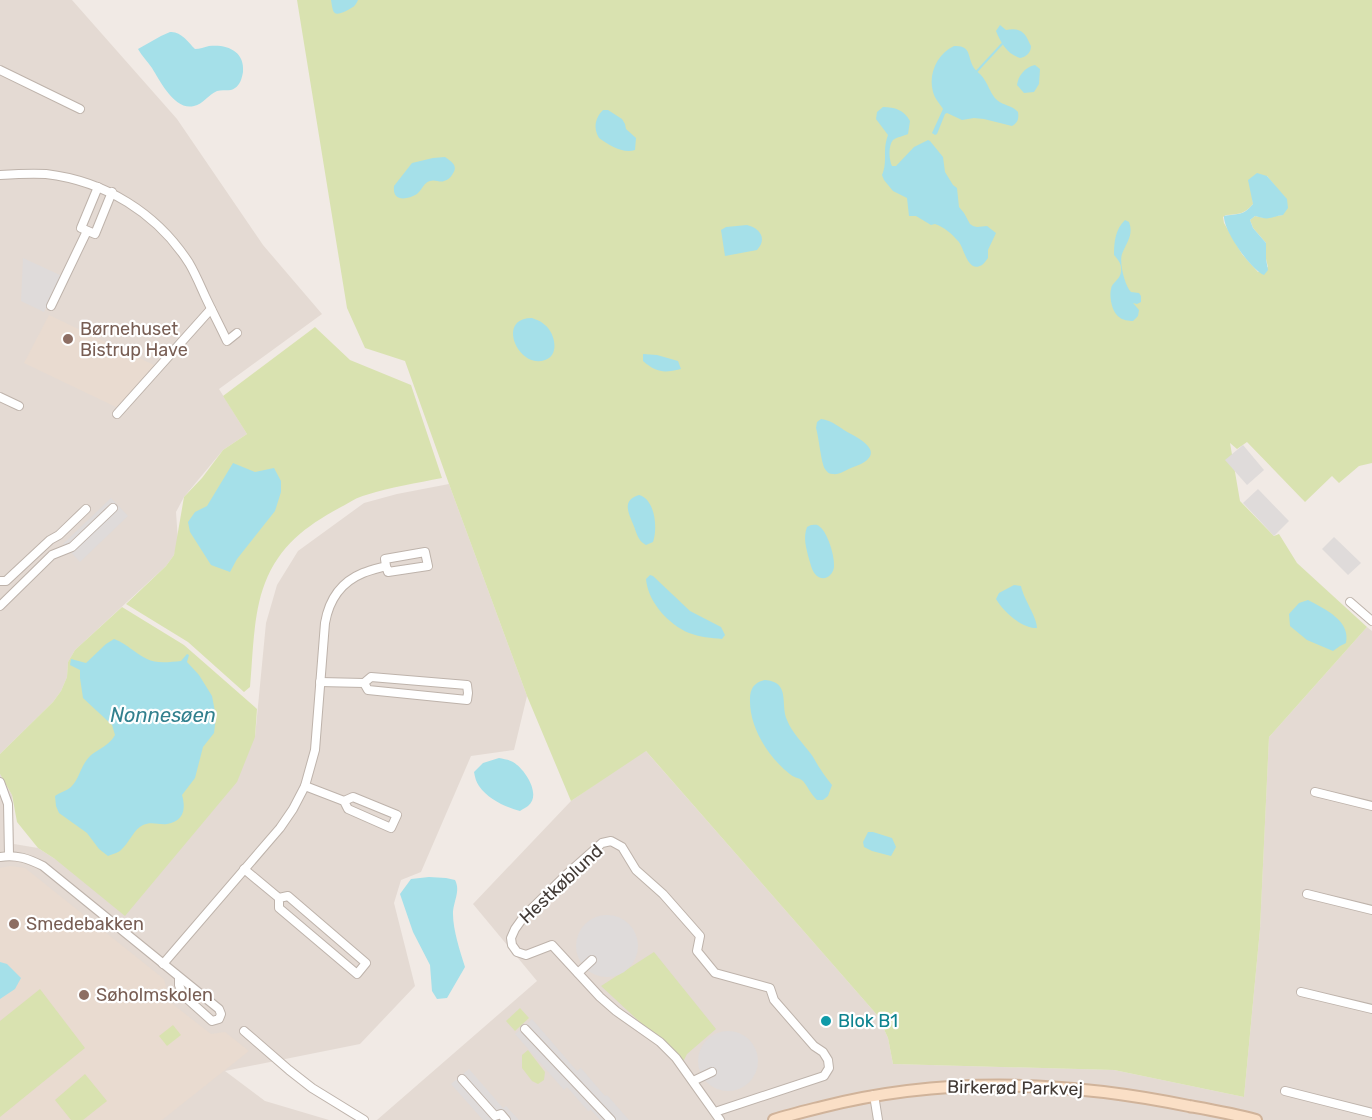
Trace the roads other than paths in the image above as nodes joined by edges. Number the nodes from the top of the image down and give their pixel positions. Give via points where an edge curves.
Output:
1 (0, 70) edge
2 (80, 110) dead end
3 (0, 175) edge
4 (98, 187) junction
5 (112, 192) junction
6 (87, 231) junction
7 (51, 306) dead end
8 (211, 309) junction
9 (237, 333) dead end
10 (0, 397) edge
11 (19, 406) dead end
12 (117, 414) dead end
13 (113, 508) dead end
14 (86, 509) dead end
15 (386, 566) junction
16 (0, 581) edge
17 (1350, 602) dead end
18 (0, 606) edge
19 (1372, 621) edge
20 (320, 682) junction
21 (364, 683) junction
22 (0, 782) edge
23 (305, 786) junction
24 (1315, 792) dead end
25 (344, 801) junction
26 (1372, 806) edge
27 (4, 856) edge
28 (244, 869) junction
29 (1307, 894) dead end
30 (279, 898) junction
31 (1372, 910) edge
32 (592, 960) dead end
33 (163, 964) junction
34 (578, 973) junction
35 (180, 978) junction
36 (1301, 992) dead end
37 (1372, 1008) edge
38 (525, 1029) dead end
39 (244, 1031) dead end
40 (712, 1072) dead end
41 (462, 1078) dead end
42 (693, 1081) junction
43 (1285, 1091) dead end
44 (874, 1095) junction
45 (715, 1112) junction
46 (1372, 1113) edge
47 (364, 1120) edge
48 (506, 1120) edge
49 (611, 1120) edge
50 (720, 1120) edge
51 (774, 1120) edge
52 (878, 1120) edge
53 (1255, 1120) edge

1 - 2 street
3 - 4 street via 44,174
4 - 5 street
4 - 6 street via 81,228
5 - 6 street via 94,234
5 - 8 street via 172,239 190,265
6 - 7 street
8 - 9 street via 227,341
8 - 12 street
10 - 11 street
13 - 18 street via 72,547 52,555
14 - 16 street via 6,581
15 - 15 street via 386,559 425,552 428,566 388,572
15 - 20 street via 363,573 334,596 327,610
17 - 19 street
20 - 21 street
20 - 23 street via 315,750
21 - 21 street via 368,690 467,700 468,693 467,685 370,677
22 - 27 street via 8,804
23 - 25 street
23 - 28 street via 280,828
24 - 26 street
25 - 25 street via 348,809 391,828 397,814 353,797
27 - 33 street via 28,859 43,867
28 - 30 street
28 - 33 street
29 - 31 street
30 - 30 street via 279,908 357,974 366,963 288,896
32 - 34 street
33 - 35 street
34 - 42 street, Hestkøblund via 616,1011 660,1042
34 - 45 street, Hestkøblund via 552,945 526,955 517,952 511,938 525,915 567,874 602,843 611,841 622,847 636,870 700,936 697,951 715,974 770,988 774,1000 828,1060 824,1076
35 - 35 street via 183,995 212,1021 219,1019 219,1010
36 - 37 street
38 - 49 street
39 - 47 street via 305,1082
40 - 42 street
41 - 48 street via 495,1116 501,1114
42 - 45 street, Hestkøblund
43 - 46 street
44 - 51 street, Birkerød Parkvej
44 - 52 street
44 - 53 street, Birkerød Parkvej via 951,1086 1089,1089
45 - 50 street, Hestkøblund

